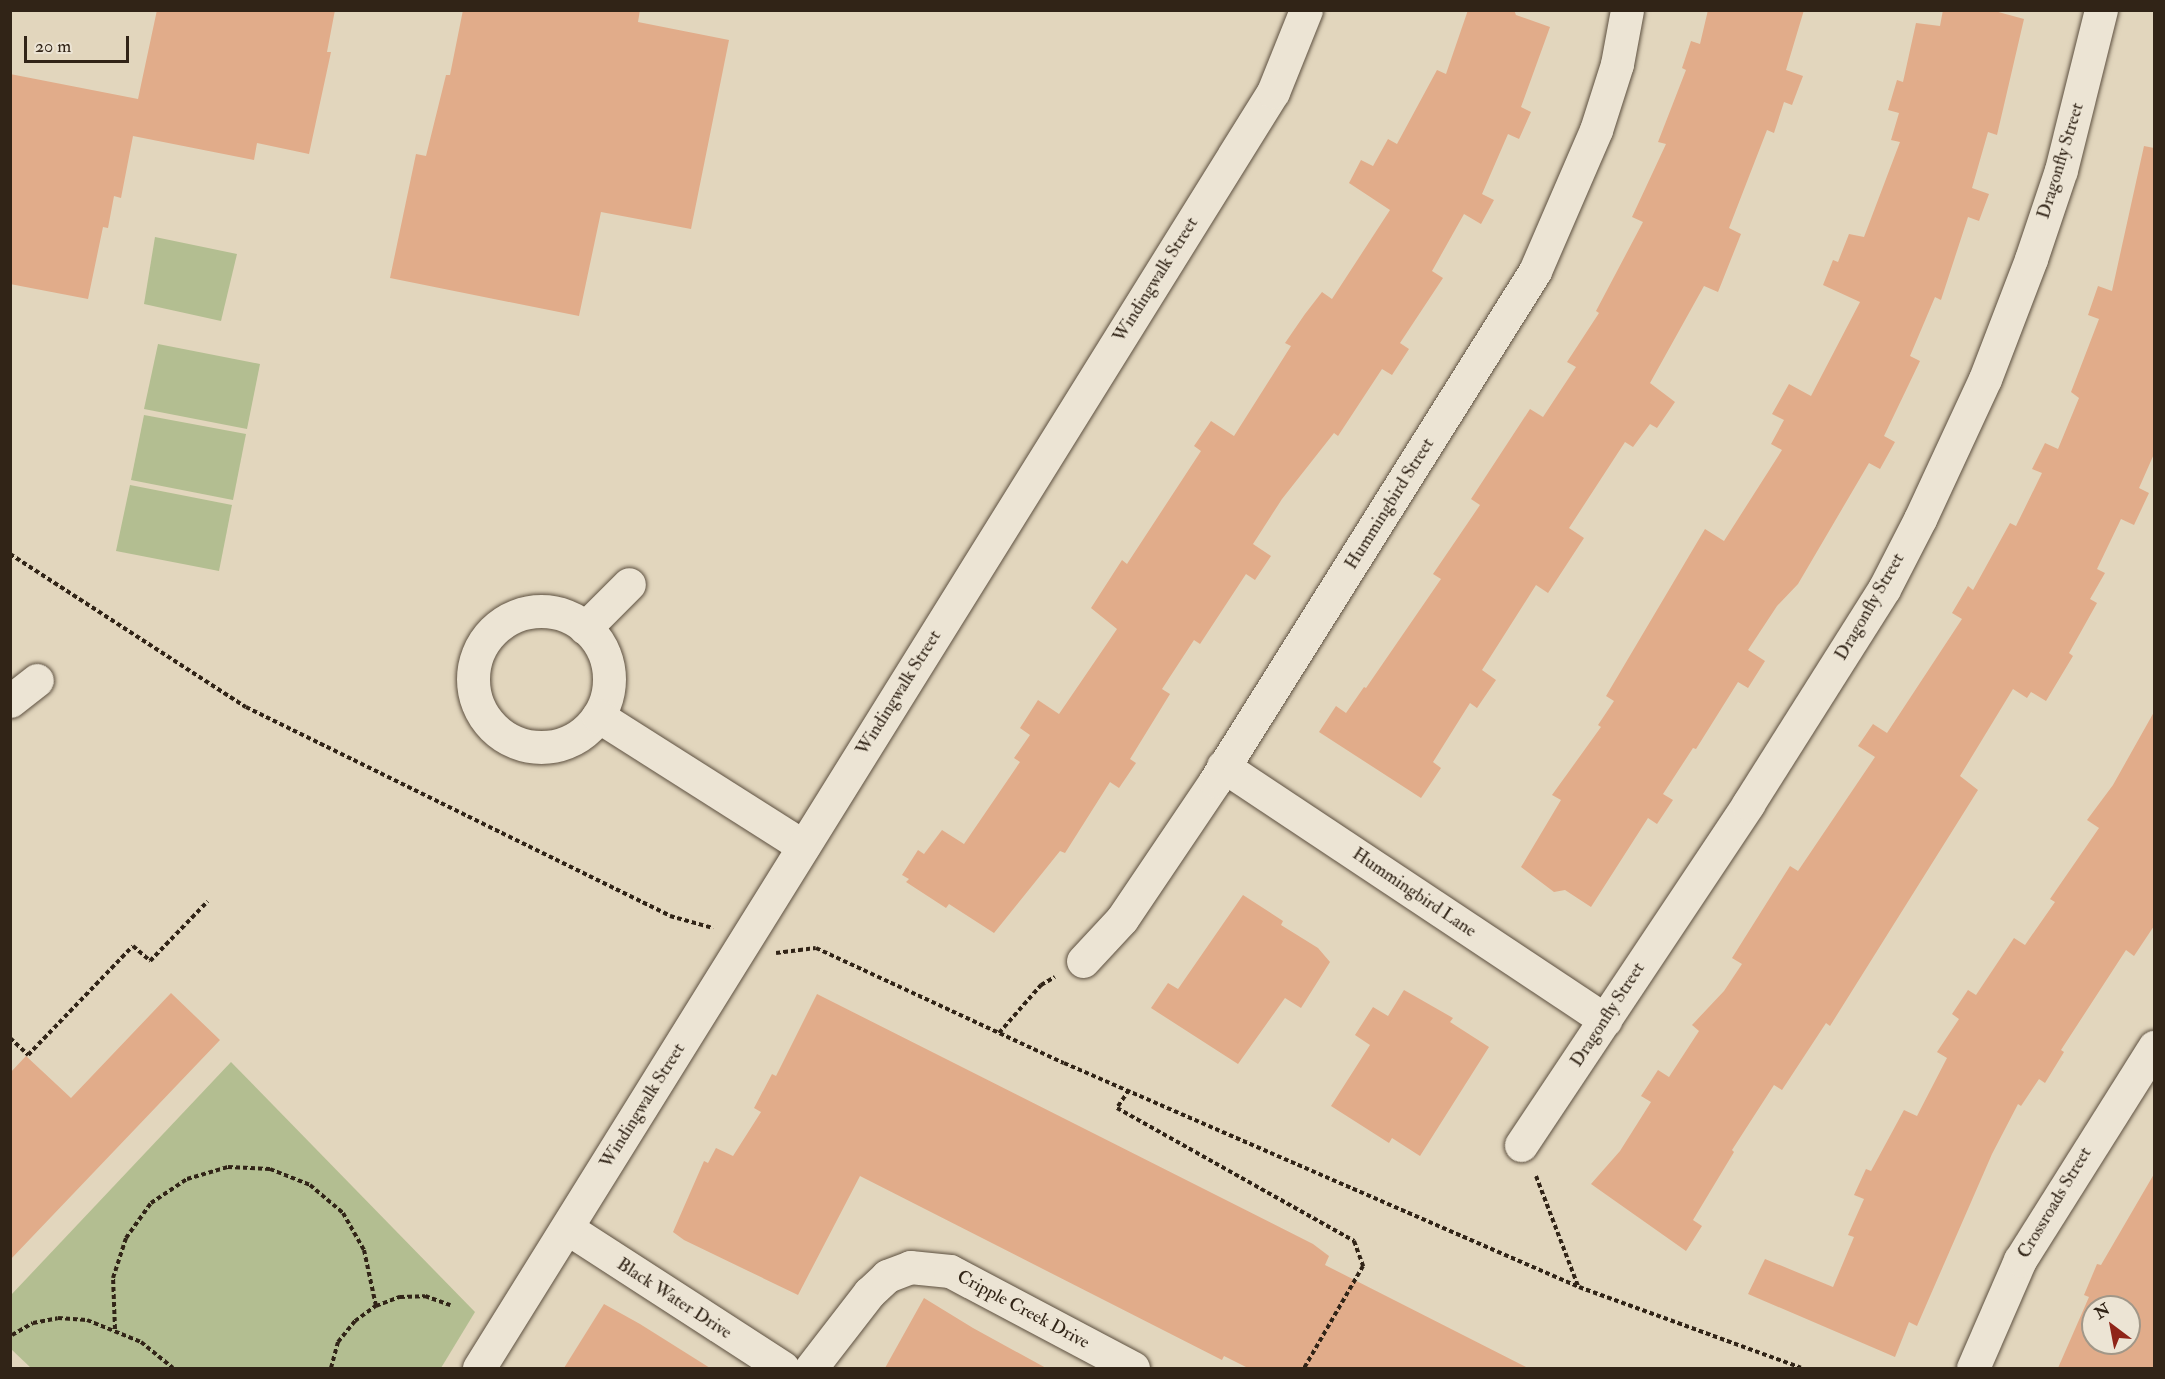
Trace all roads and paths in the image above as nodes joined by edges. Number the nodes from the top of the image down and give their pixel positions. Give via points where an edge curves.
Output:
1 (1306, 10) edge
2 (1627, 10) edge
3 (2101, 10) edge
4 (10, 554) edge
5 (629, 584) dead end
6 (585, 628) junction
7 (37, 680) dead end
8 (10, 701) edge
9 (598, 716) junction
10 (1223, 766) junction
11 (803, 846) junction
12 (208, 901) dead end
13 (720, 930) dead end
14 (771, 953) dead end
15 (1083, 961) joint
16 (1605, 1020) junction
17 (999, 1033) junction
18 (10, 1038) edge
19 (2154, 1047) edge
20 (1129, 1090) junction
21 (1521, 1145) joint
22 (567, 1228) junction
23 (1579, 1287) junction
24 (450, 1305) dead end
25 (376, 1306) junction
26 (115, 1329) junction
27 (12, 1335) edge
28 (173, 1368) edge
29 (331, 1368) edge
30 (479, 1368) edge
31 (783, 1368) edge
32 (811, 1368) edge
33 (1132, 1368) edge
34 (1304, 1368) edge
35 (1801, 1368) edge
36 (1973, 1368) edge

1 - 11 street, Windingwalk Street via 1273,92
2 - 10 street, Hummingbird Street via 1617,64 1596,130 1535,271
3 - 16 street, Dragonfly Street via 2061,170 2031,259 1985,379 1920,519 1854,637
4 - 13 path via 246,707 670,916
5 - 6 street
6 - 9 street via 598,642 608,669 607,698
6 - 9 street via 565,616 542,611 508,621 482,644 474,666 473,689 481,712 495,730 515,743 538,748 562,744 582,733
7 - 8 street
9 - 11 street
10 - 15 street, Hummingbird Street via 1122,919
10 - 16 street, Hummingbird Lane
11 - 22 street, Windingwalk Street
12 - 18 path via 150,961 133,946 28,1055
14 - 17 path via 816,948
15 - 17 path via 1041,985
16 - 21 street, Dragonfly Street
17 - 20 path
19 - 36 street, Crossroads Street via 2020,1260
20 - 23 path
20 - 34 path via 1117,1108 1354,1241 1363,1266
21 - 23 path
22 - 30 street, Windingwalk Street
22 - 31 street, Black Water Drive
23 - 35 path
24 - 25 path via 425,1296 400,1297
25 - 26 path via 364,1250 342,1213 310,1185 270,1169 228,1167 187,1179 151,1203 126,1238 113,1278
25 - 29 path via 355,1321 338,1342
26 - 27 path via 87,1320 58,1318 33,1323
26 - 28 path via 141,1342
32 - 33 street, Cripple Creek Drive via 869,1293 887,1276 910,1267 950,1271

